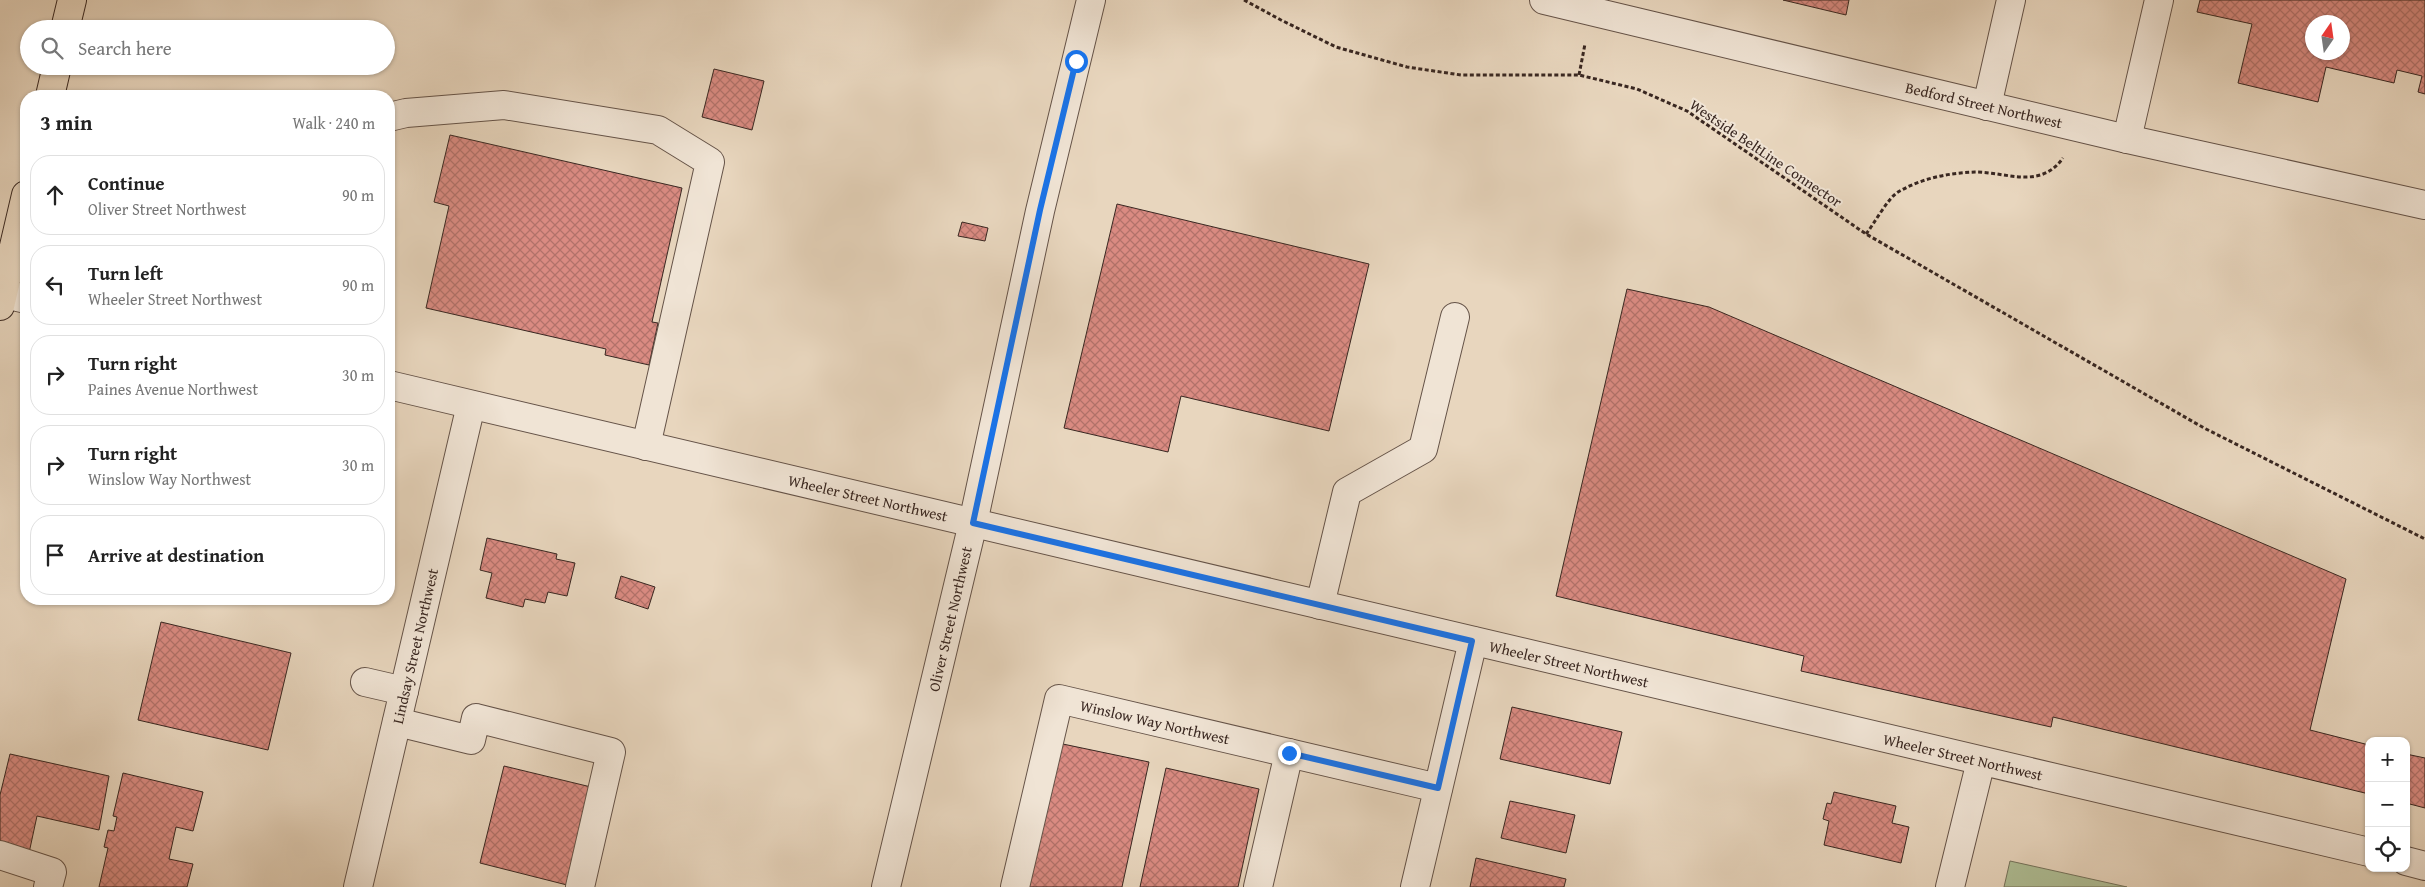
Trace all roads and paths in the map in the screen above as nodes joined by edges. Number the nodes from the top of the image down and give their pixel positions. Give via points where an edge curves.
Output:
1 (72, 0) edge
2 (1091, 0) edge
3 (1244, 0) edge
4 (1544, 0) edge
5 (2011, 0) edge
6 (2160, 0) edge
7 (1627, 10) edge
8 (67, 20) edge
9 (1586, 41) dead end
10 (55, 75) edge
11 (1579, 75) junction
12 (51, 90) edge
13 (1987, 106) junction
14 (395, 116) edge
15 (2127, 139) junction
16 (2065, 157) dead end
17 (2425, 205) edge
18 (1866, 234) junction
19 (20, 239) edge
20 (7, 298) edge
21 (1455, 317) dead end
22 (395, 386) edge
23 (471, 405) junction
24 (646, 446) junction
25 (973, 523) junction
26 (2425, 539) edge
27 (1320, 605) junction
28 (1472, 641) junction
29 (365, 682) dead end
30 (404, 691) junction
31 (397, 722) junction
32 (1289, 753) junction
33 (1981, 761) junction
34 (1438, 788) junction
35 (2365, 851) edge
36 (0, 855) edge
37 (2410, 862) edge
38 (2425, 866) edge
39 (48, 887) edge
40 (358, 887) edge
41 (580, 887) edge
42 (886, 887) edge
43 (1015, 887) edge
44 (1258, 887) edge
45 (1415, 887) edge
46 (1950, 887) edge

1 - 8 main road
2 - 25 street, Oliver Street Northwest via 1040,210
3 - 11 path, Westside BeltLine Connector via 1336,46 1407,67 1461,76
4 - 7 street, Bedford Street Northwest
5 - 13 street
6 - 15 street
7 - 13 street, Bedford Street Northwest
9 - 11 path
10 - 12 main road
11 - 18 path, Westside BeltLine Connector via 1636,89 1687,111
13 - 15 street, Bedford Street Northwest
14 - 24 street via 504,104 658,130 710,162
15 - 17 street, Bedford Street Northwest
16 - 18 path via 2056,169 2029,178 1976,172 1935,176 1896,192
18 - 26 path, Westside BeltLine Connector via 2204,428
19 - 20 main road
21 - 27 street via 1423,448 1347,492
22 - 23 street, Wheeler Street Northwest
23 - 24 street, Wheeler Street Northwest
23 - 30 street, Lindsay Street Northwest
24 - 25 street, Wheeler Street Northwest
25 - 27 street, Wheeler Street Northwest
25 - 42 street, Oliver Street Northwest
27 - 28 street, Wheeler Street Northwest
28 - 33 street, Wheeler Street Northwest
28 - 34 street
29 - 30 street
30 - 31 street, Lindsay Street Northwest
31 - 40 street, Lindsay Street Northwest
31 - 41 street via 471,740 476,718 611,752
32 - 34 street, Winslow Way Northwest
32 - 43 street, Winslow Way Northwest via 1059,699
32 - 44 street
33 - 35 street, Wheeler Street Northwest
33 - 46 street
34 - 45 street
36 - 39 street via 52,872
37 - 38 street

